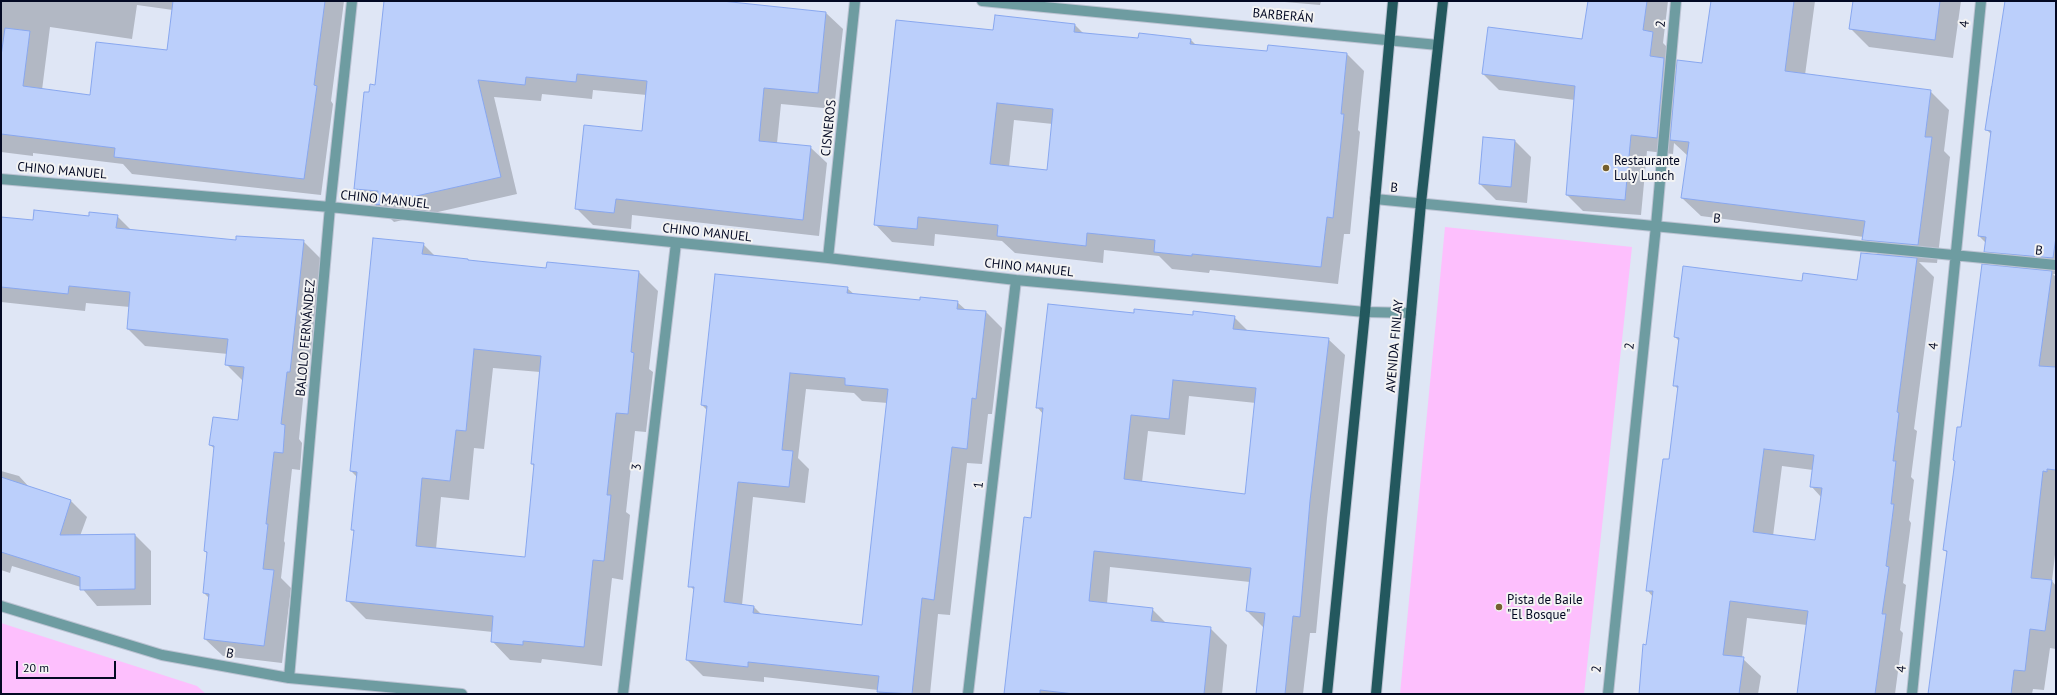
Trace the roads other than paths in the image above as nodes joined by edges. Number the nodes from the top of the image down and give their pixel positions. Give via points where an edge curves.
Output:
1 (352, 1) edge
2 (855, 1) edge
3 (982, 1) edge
4 (1393, 1) edge
5 (1443, 1) edge
6 (1676, 1) edge
7 (1981, 1) edge
8 (1390, 40) junction
9 (1438, 46) junction
10 (1, 179) edge
11 (1375, 199) junction
12 (1421, 203) junction
13 (330, 207) junction
14 (1656, 226) junction
15 (676, 243) junction
16 (1956, 256) junction
17 (828, 258) junction
18 (2056, 265) edge
19 (1016, 280) junction
20 (1365, 312) junction
21 (1411, 313) junction
22 (1, 606) edge
23 (289, 678) junction
24 (456, 694) edge
25 (623, 694) edge
26 (968, 694) edge
27 (1327, 694) edge
28 (1376, 694) edge
29 (1608, 694) edge
30 (1912, 694) edge

1 - 13 street, BALOLO FERNÁNDEZ
2 - 17 street, CISNEROS
3 - 8 street, BARBERÁN
4 - 8 main road
5 - 9 main road, AVENIDA FINLAY
6 - 14 street, 2
7 - 16 street, 4
8 - 9 street, BARBERÁN
8 - 11 main road
9 - 12 main road, AVENIDA FINLAY
10 - 13 street, CHINO MANUEL
11 - 12 street, B
11 - 20 main road
12 - 14 street, B
12 - 21 main road, AVENIDA FINLAY
13 - 15 street, CHINO MANUEL
13 - 23 street, BALOLO FERNÁNDEZ
14 - 16 street, B
14 - 29 street, 2
15 - 17 street, CHINO MANUEL
15 - 25 street, 3
16 - 18 street, B
16 - 30 street, 4
17 - 19 street, CHINO MANUEL
19 - 20 street, CHINO MANUEL
19 - 26 street, 1
20 - 21 street, CHINO MANUEL
20 - 27 main road
21 - 28 main road, AVENIDA FINLAY
22 - 23 street, B via 162,655
23 - 24 street, B

